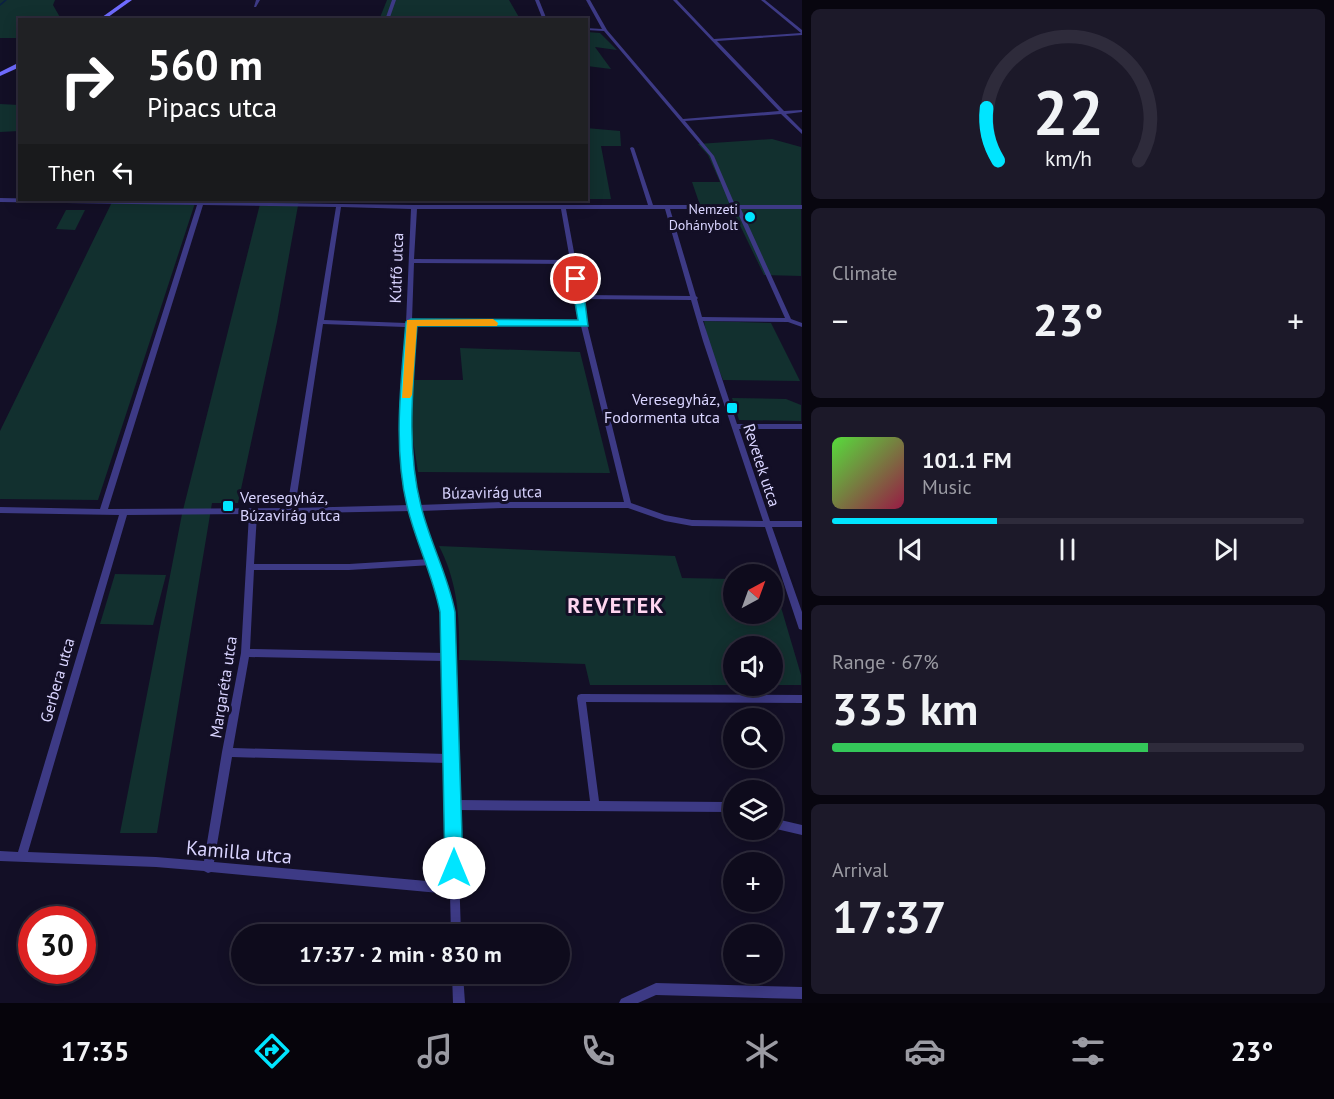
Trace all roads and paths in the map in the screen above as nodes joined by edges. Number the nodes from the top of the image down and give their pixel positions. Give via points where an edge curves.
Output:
1 (129, 0) edge
2 (258, 0) edge
3 (394, 0) edge
4 (537, 0) edge
5 (588, 0) edge
6 (675, 0) edge
7 (763, 0) edge
8 (255, 6) dead end
9 (103, 18) edge
10 (388, 18) edge
11 (544, 18) edge
12 (588, 29) edge
13 (605, 30) junction
14 (801, 33) edge
15 (715, 40) junction
16 (18, 65) edge
17 (0, 74) edge
18 (801, 111) edge
19 (781, 113) junction
20 (683, 120) junction
21 (801, 133) edge
22 (632, 148) dead end
23 (0, 200) edge
24 (18, 200) edge
25 (100, 201) edge
26 (201, 202) junction
27 (339, 205) junction
28 (414, 207) junction
29 (563, 207) junction
30 (651, 207) junction
31 (668, 207) junction
32 (736, 207) junction
33 (801, 207) edge
34 (411, 261) junction
35 (573, 262) junction
36 (579, 297) junction
37 (695, 298) junction
38 (700, 319) junction
39 (789, 320) junction
40 (323, 322) junction
41 (411, 324) junction
42 (584, 324) junction
43 (801, 325) edge
44 (735, 426) junction
45 (801, 427) edge
46 (628, 505) junction
47 (414, 506) junction
48 (104, 509) junction
49 (291, 509) junction
50 (0, 510) edge
51 (253, 510) junction
52 (124, 512) junction
53 (766, 522) junction
54 (801, 524) edge
55 (434, 562) junction
56 (252, 567) junction
57 (801, 627) edge
58 (245, 653) junction
59 (450, 657) junction
60 (801, 699) edge
61 (227, 752) junction
62 (451, 759) junction
63 (595, 804) junction
64 (454, 805) junction
65 (723, 807) edge
66 (783, 826) edge
67 (801, 830) edge
68 (0, 856) edge
69 (21, 857) junction
70 (208, 868) junction
71 (454, 889) junction
72 (456, 924) edge
73 (458, 984) edge
74 (801, 993) edge
75 (459, 1003) edge
76 (624, 1003) edge

1 - 9 main road
2 - 8 street
3 - 10 street
4 - 11 street
5 - 13 street
6 - 15 street
7 - 14 street
12 - 13 street
13 - 20 street
14 - 15 street
15 - 19 street
16 - 17 main road
18 - 19 street
19 - 20 street
19 - 21 street
20 - 32 street via 712,156
22 - 30 street
23 - 24 street
25 - 26 street
26 - 27 street
26 - 48 street
27 - 28 street
27 - 40 street
28 - 29 street
28 - 34 street, Kútfő utca
29 - 30 street
29 - 35 street
30 - 31 street
31 - 32 street
31 - 37 street, Revetek utca
32 - 33 street
32 - 39 street
34 - 35 street
34 - 41 street, Kútfő utca
35 - 36 street
36 - 37 street
36 - 42 street
37 - 38 street, Revetek utca
38 - 39 street
38 - 44 street, Revetek utca
39 - 43 street
40 - 41 street
40 - 49 street
41 - 42 street
41 - 47 street, Kútfő utca via 405,403 406,453
42 - 46 street
44 - 45 street
44 - 53 street, Revetek utca
46 - 47 street, Búzavirág utca
46 - 53 street, Búzavirág utca via 692,523
47 - 49 street, Búzavirág utca
47 - 55 street, Kútfő utca
48 - 50 street, Búzavirág utca
48 - 52 street, Búzavirág utca
49 - 51 street, Búzavirág utca
51 - 52 street, Búzavirág utca
51 - 56 street, Margaréta utca
52 - 69 street, Gerbera utca
53 - 54 street, Búzavirág utca
53 - 57 street, Revetek utca
55 - 56 street
55 - 59 street, Kútfő utca via 442,582
56 - 58 street, Margaréta utca
58 - 59 street
58 - 61 street, Margaréta utca
59 - 62 street, Kútfő utca
60 - 63 street via 581,698
61 - 62 street
61 - 70 street, Margaréta utca
62 - 64 street, Kútfő utca
63 - 64 street
63 - 65 street
64 - 71 street, Kútfő utca
66 - 67 street
68 - 69 street, Kamilla utca
69 - 70 street, Kamilla utca via 108,859
70 - 71 street, Kamilla utca
71 - 72 street, Kútfő utca
73 - 75 street
74 - 76 street via 656,989

